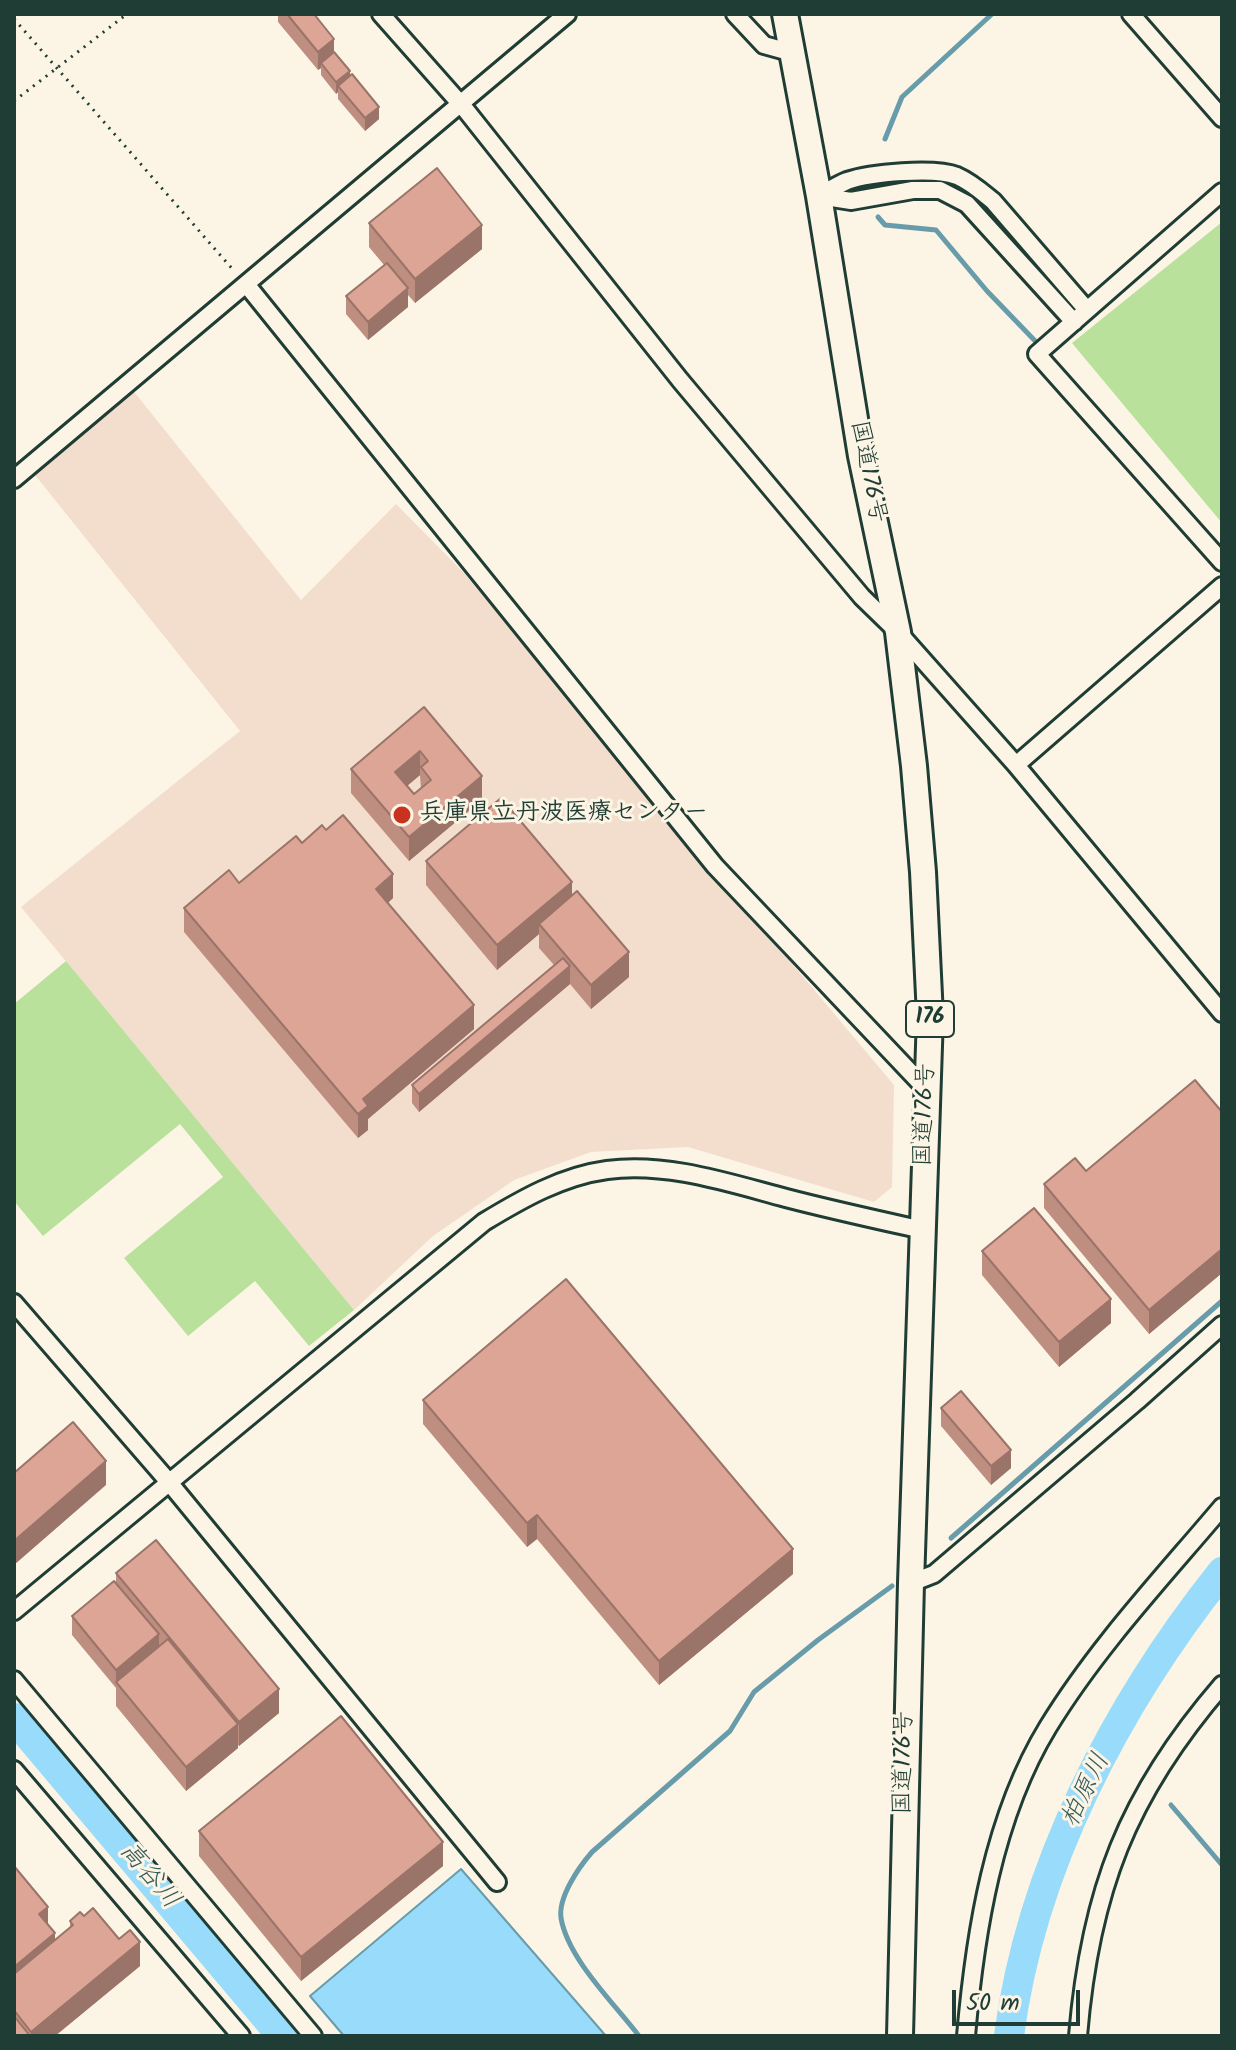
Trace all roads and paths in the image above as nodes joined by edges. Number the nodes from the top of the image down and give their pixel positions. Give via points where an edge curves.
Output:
1 (127, 14) edge
2 (381, 14) edge
3 (567, 14) edge
4 (735, 14) edge
5 (785, 14) edge
6 (1131, 14) edge
7 (14, 19) edge
8 (793, 53) junction
9 (57, 69) junction
10 (14, 101) edge
11 (459, 104) junction
12 (1222, 118) edge
13 (1222, 192) edge
14 (819, 196) junction
15 (246, 284) junction
16 (1087, 310) junction
17 (1074, 322) junction
18 (14, 479) edge
19 (1222, 562) edge
20 (1222, 586) edge
21 (898, 632) junction
22 (1016, 765) junction
23 (1222, 1013) edge
24 (928, 1091) junction
25 (923, 1230) junction
26 (14, 1303) edge
27 (1222, 1325) edge
28 (168, 1481) junction
29 (1222, 1507) edge
30 (911, 1583) junction
31 (14, 1611) edge
32 (14, 1680) edge
33 (1222, 1685) edge
34 (14, 1770) edge
35 (497, 1882) dead end
36 (241, 2036) edge
37 (313, 2036) edge
38 (900, 2036) edge
39 (966, 2036) edge
40 (1078, 2036) edge

1 - 9 path
2 - 11 street
3 - 11 street
4 - 8 street via 764,45
5 - 8 highway, 国道176号 / 176
6 - 12 street
7 - 9 path
8 - 14 highway, 国道176号 / 176
9 - 10 path
9 - 15 path
11 - 15 street
11 - 21 street via 680,380 862,597
13 - 16 street
14 - 16 street via 847,181 916,171 958,176 993,201
14 - 17 street via 851,201 940,190 967,204
14 - 21 highway, 国道176号 / 176 via 861,456
15 - 18 street
15 - 24 street via 715,866
16 - 17 street
17 - 19 street via 1037,354
20 - 22 street
21 - 22 street
21 - 24 highway, 国道176号 / 176 via 923,872
22 - 23 street
24 - 25 highway, 国道176号 / 176
25 - 28 street via 716,1179 651,1169 607,1170 571,1179 529,1195 484,1222
25 - 30 highway, 国道176号 / 176
26 - 28 street
27 - 30 street via 934,1574
28 - 31 street
28 - 35 street
29 - 39 street via 1104,1649 1048,1727 1015,1794 974,1953
30 - 38 highway, 国道176号 / 176
32 - 37 street
33 - 40 street via 1175,1744 1117,1847 1099,1898
34 - 36 street

